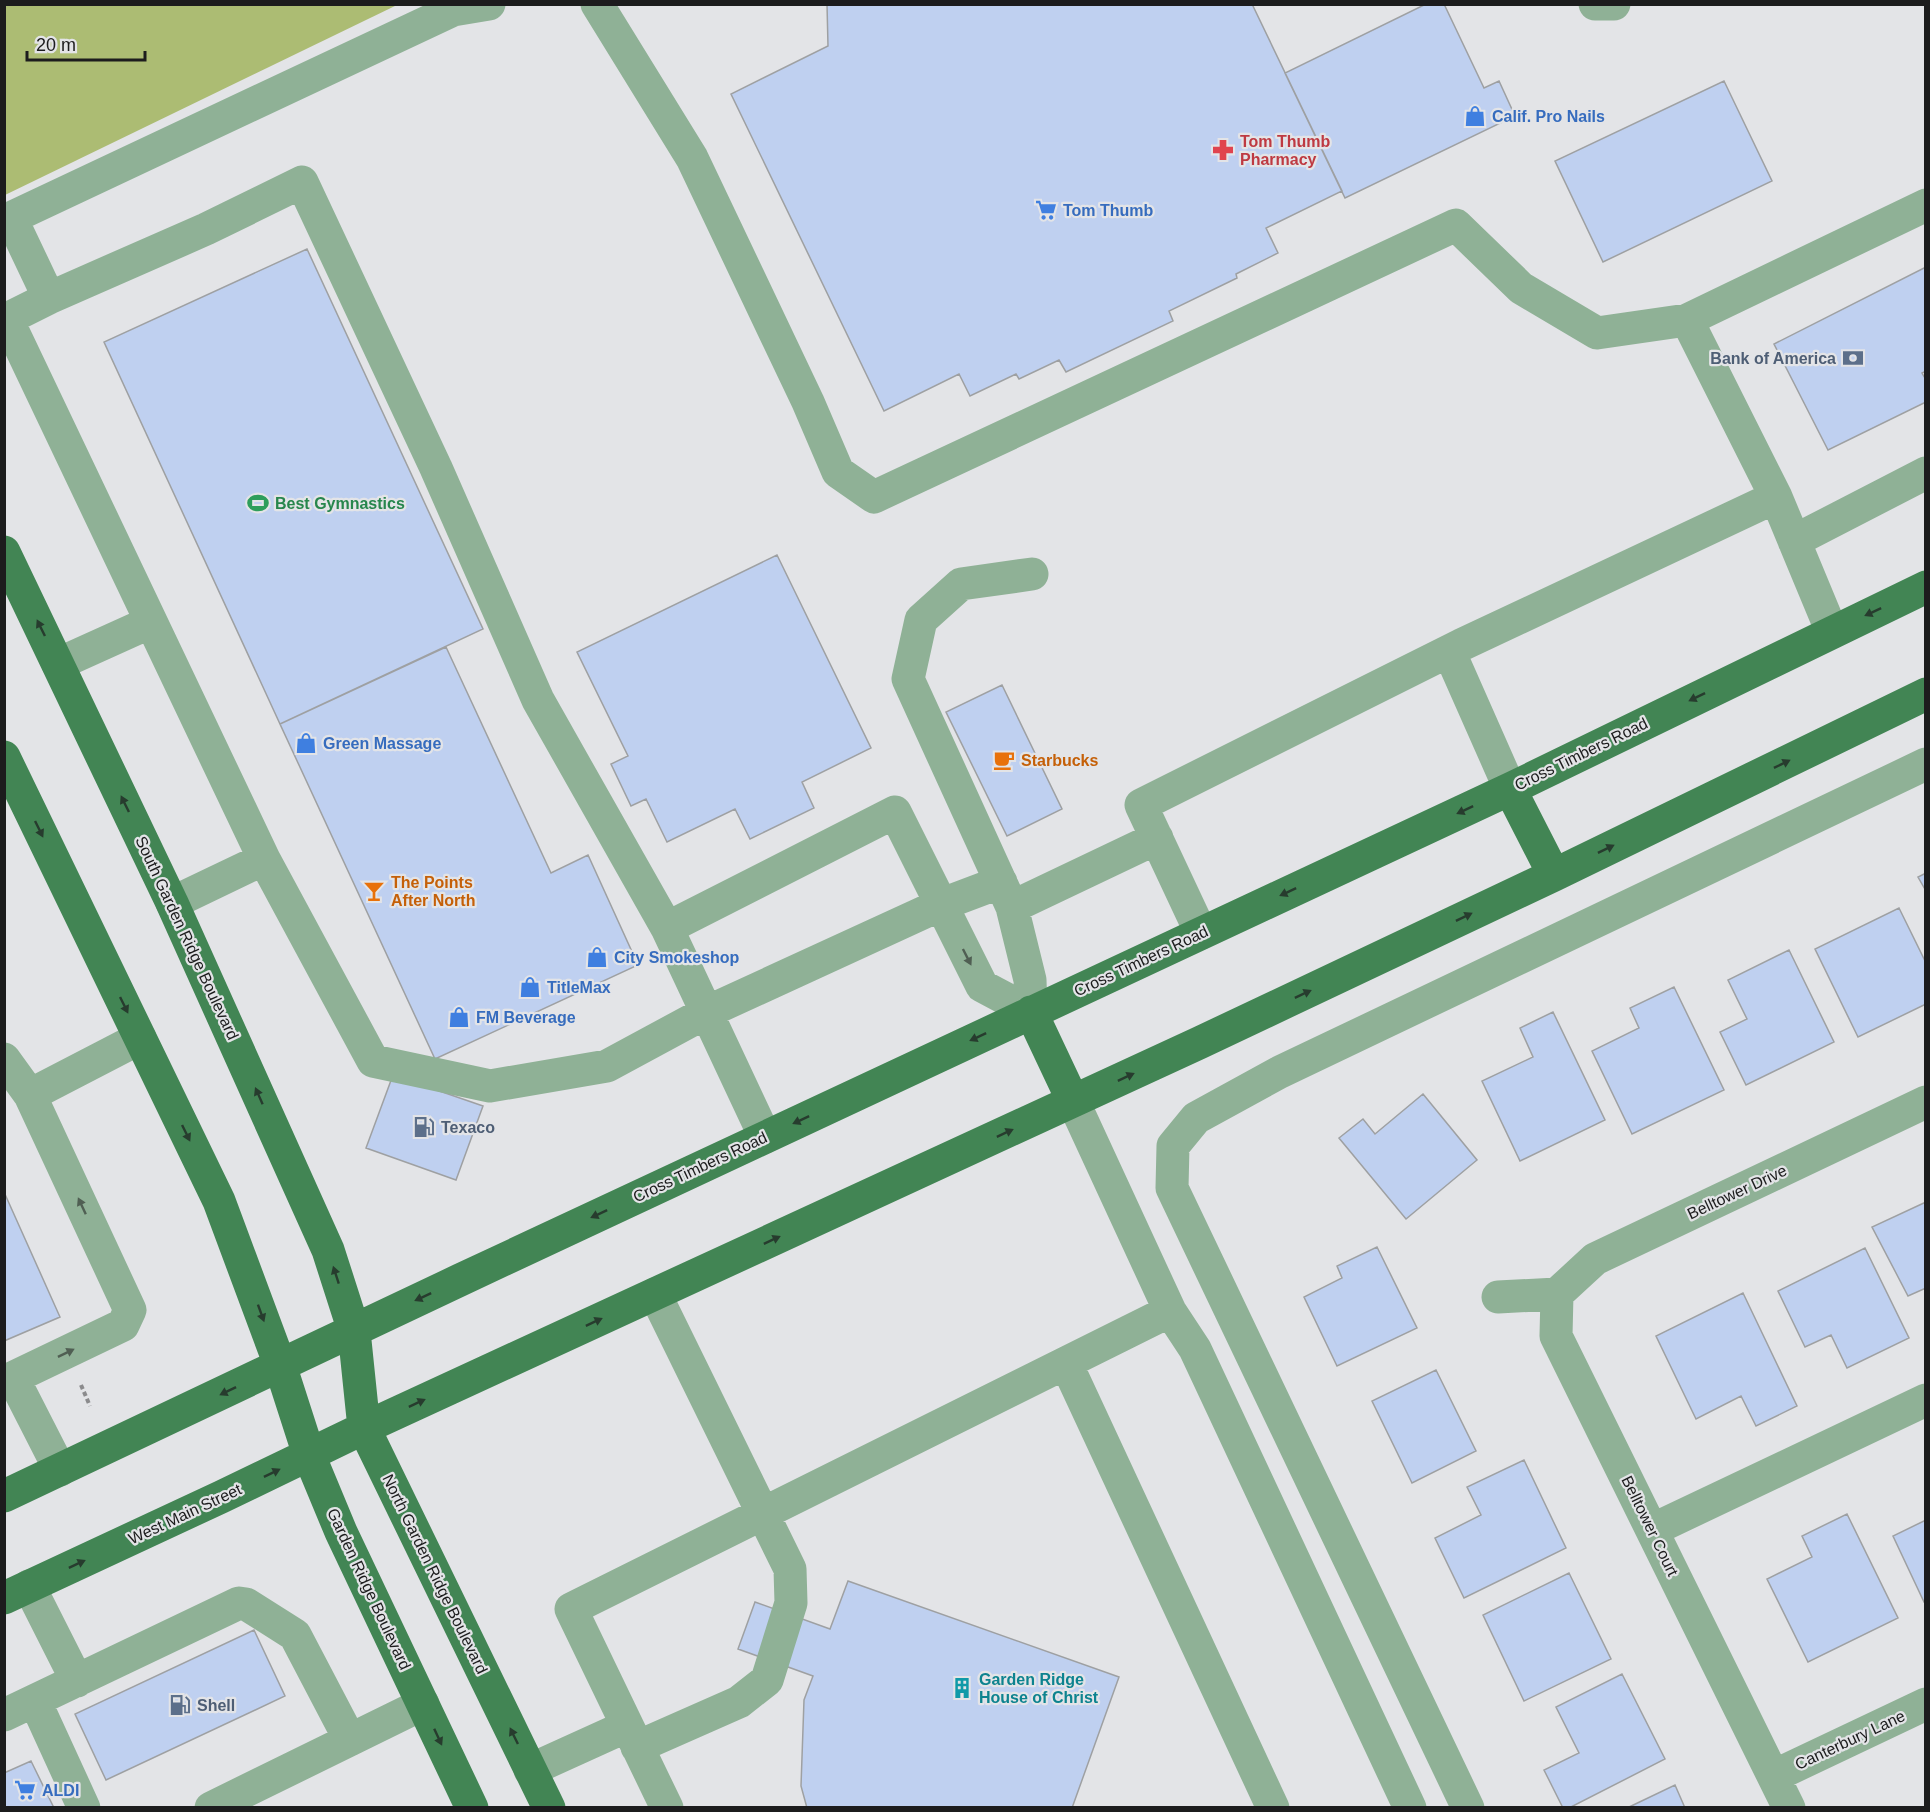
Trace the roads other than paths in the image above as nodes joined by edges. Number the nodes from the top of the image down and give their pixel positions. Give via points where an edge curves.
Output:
1 (489, 4) edge
2 (597, 4) edge
3 (1595, 4) edge
4 (1614, 4) edge
5 (1926, 205) edge
6 (8, 219) edge
7 (49, 298) junction
8 (1687, 320) junction
9 (1926, 473) edge
10 (1776, 497) junction
11 (1794, 541) junction
12 (4, 552) edge
13 (1032, 574) dead end
14 (1926, 587) edge
15 (151, 622) junction
16 (1832, 632) junction
17 (1449, 651) junction
18 (58, 664) junction
19 (1926, 694) edge
20 (4, 757) edge
21 (1926, 764) edge
22 (1510, 789) junction
23 (12, 790) edge
24 (1156, 838) junction
25 (264, 859) junction
26 (1554, 875) junction
27 (1006, 894) junction
28 (172, 903) junction
29 (940, 906) junction
30 (667, 928) junction
31 (1201, 933) junction
32 (707, 1012) junction
33 (1031, 1012) junction
34 (140, 1038) junction
35 (4, 1059) edge
36 (30, 1095) junction
37 (1073, 1101) junction
38 (1926, 1102) edge
39 (765, 1137) junction
40 (656, 1294) junction
41 (1557, 1294) junction
42 (1498, 1297) dead end
43 (1170, 1311) junction
44 (354, 1330) junction
45 (1066, 1363) junction
46 (280, 1365) junction
47 (9, 1380) edge
48 (1926, 1400) edge
49 (364, 1428) junction
50 (309, 1455) junction
51 (60, 1470) junction
52 (4, 1496) edge
53 (763, 1513) junction
54 (1652, 1530) junction
55 (17, 1592) edge
56 (77, 1681) junction
57 (35, 1701) junction
58 (423, 1704) junction
59 (1926, 1704) edge
60 (4, 1715) edge
61 (632, 1736) junction
62 (350, 1740) junction
63 (531, 1770) junction
64 (1774, 1776) junction
65 (84, 1808) edge
66 (211, 1808) edge
67 (472, 1808) edge
68 (549, 1808) edge
69 (667, 1808) edge
70 (1273, 1808) edge
71 (1410, 1808) edge
72 (1467, 1808) edge
73 (1789, 1808) edge

1 - 6 street via 453,10
2 - 8 street via 692,158 838,472 874,497 1456,225 1521,288 1597,333
3 - 4 street
5 - 8 street
6 - 7 street
7 - 15 street via 7,319
7 - 30 street via 302,182 436,468 538,700
8 - 10 street
9 - 11 street
10 - 11 street
10 - 17 street
11 - 16 street
18 -> 12 main road, South Garden Ridge Boulevard
13 - 27 street via 961,584 921,620 908,679
14 -> 16 main road, Cross Timbers Road
15 - 18 street
15 - 25 street
16 -> 22 main road, Cross Timbers Road
17 - 22 street
17 - 24 street via 1141,805
28 -> 18 main road, South Garden Ridge Boulevard
26 -> 19 main road
20 - 23 main road
21 - 72 street via 1280,1072 1196,1118 1173,1146 1172,1188
22 - 26 main road
22 -> 31 main road, Cross Timbers Road
23 -> 34 main road
24 - 27 street
24 - 31 street
25 - 28 street
25 - 32 street via 373,1061 490,1086 607,1066
37 -> 26 main road
27 - 29 street
27 - 33 street via 1030,980
44 -> 28 main road, South Garden Ridge Boulevard via 328,1250
29 - 30 street via 895,812
29 - 32 street
29 -> 33 street via 982,986
30 - 32 street
31 - 33 main road, Cross Timbers Road
32 - 39 street
33 - 37 main road
33 -> 39 main road, Cross Timbers Road
34 - 36 street
34 -> 46 main road via 219,1201
35 - 36 street
47 -> 36 street via 123,1325 130,1310
40 -> 37 main road
37 - 43 street
38 - 41 street, Belltower Drive via 1595,1259
39 -> 44 main road, Cross Timbers Road
49 -> 40 main road
40 - 53 street
41 - 42 street
41 - 54 street, Belltower Court via 1556,1336
43 - 45 street
43 - 71 street via 1195,1349
44 - 46 main road
44 - 49 main road, North Garden Ridge Boulevard
45 - 53 street
45 - 70 street
46 - 50 main road, Garden Ridge Boulevard
46 -> 51 main road
47 - 51 street
48 - 54 street
49 - 50 main road, West Main Street
63 -> 49 main road, North Garden Ridge Boulevard
55 -> 50 main road, West Main Street
50 - 58 main road, Garden Ridge Boulevard
51 - 52 main road
53 - 61 street via 790,1569 791,1603 767,1680 739,1702
53 - 61 street via 571,1609
54 - 64 street, Belltower Court
55 - 56 street
56 - 57 street
56 - 62 street via 239,1603 246,1604 296,1635
57 - 60 street
57 - 65 street
58 - 62 street
58 -> 67 main road, Garden Ridge Boulevard
59 - 64 street, Canterbury Lane
61 - 63 street
61 - 69 street
62 - 66 street
63 - 68 main road, North Garden Ridge Boulevard
64 - 73 street, Belltower Court

